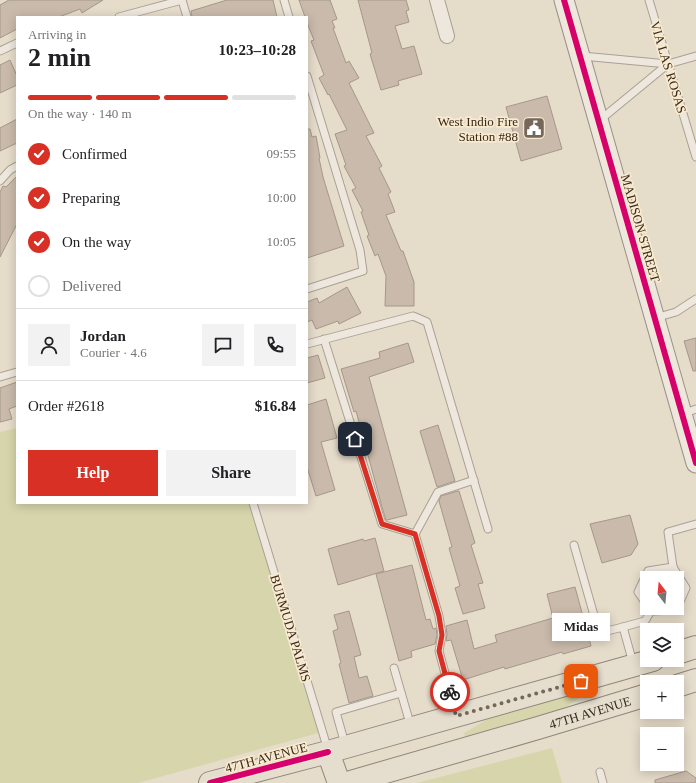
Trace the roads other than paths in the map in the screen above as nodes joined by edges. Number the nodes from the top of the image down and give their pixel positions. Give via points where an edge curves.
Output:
1 (182, 0) edge
2 (284, 0) edge
3 (437, 0) edge
4 (564, 0) edge
5 (649, 0) edge
6 (123, 16) edge
7 (187, 16) edge
8 (289, 16) edge
9 (447, 36) dead end
10 (16, 44) edge
11 (0, 51) edge
12 (581, 56) junction
13 (696, 56) edge
14 (668, 64) junction
15 (308, 79) edge
16 (599, 120) junction
17 (696, 157) edge
18 (16, 167) edge
19 (0, 181) edge
20 (308, 289) edge
21 (696, 299) edge
22 (655, 318) junction
23 (324, 339) junction
24 (308, 344) edge
25 (16, 372) edge
26 (0, 377) edge
27 (689, 412) edge
28 (696, 463) edge
29 (474, 480) junction
30 (253, 504) edge
31 (696, 524) edge
32 (488, 529) dead end
33 (415, 534) junction
34 (574, 544) dead end
35 (673, 567) junction
36 (648, 571) edge
37 (671, 571) edge
38 (675, 571) edge
39 (647, 615) edge
40 (623, 627) junction
41 (696, 647) edge
42 (684, 651) edge
43 (640, 658) edge
44 (640, 664) edge
45 (394, 668) dead end
46 (696, 680) edge
47 (684, 684) edge
48 (401, 693) junction
49 (640, 697) edge
50 (456, 716) junction
51 (412, 729) junction
52 (337, 750) junction
53 (600, 772) dead end
54 (210, 783) edge
55 (339, 783) edge
56 (348, 783) edge
57 (603, 783) edge

1 - 6 lane
1 - 7 lane
2 - 8 lane
3 - 9 street
4 - 12 main road, MADISON STREET
5 - 14 lane, VIA LAS ROSAS
10 - 11 lane
12 - 14 lane
12 - 16 main road, MADISON STREET
13 - 14 lane
14 - 16 lane
14 - 17 lane, VIA LAS ROSAS
15 - 20 lane via 360,250 363,271
16 - 22 main road, MADISON STREET
18 - 19 lane
21 - 22 lane via 676,312
22 - 27 main road, MADISON STREET
23 - 24 lane
23 - 29 lane via 413,316 427,322
23 - 33 lane via 382,524
25 - 26 lane
27 - 28 main road, MADISON STREET
29 - 32 lane
29 - 33 lane via 438,492
30 - 52 lane, BURMUDA PALMS
31 - 35 lane via 668,532
33 - 50 lane via 439,616 442,635 439,651
34 - 40 lane via 599,633
35 - 36 lane
35 - 37 lane
35 - 38 lane
39 - 40 lane via 645,621
40 - 43 lane
41 - 42 main road
44 - 50 main road, 47TH AVENUE
45 - 48 lane
46 - 47 main road
48 - 51 lane
48 - 52 lane via 336,712
49 - 56 main road, 47TH AVENUE
50 - 51 main road, 47TH AVENUE
51 - 52 main road, 47TH AVENUE
52 - 54 main road, 47TH AVENUE
52 - 55 main road
53 - 57 lane

